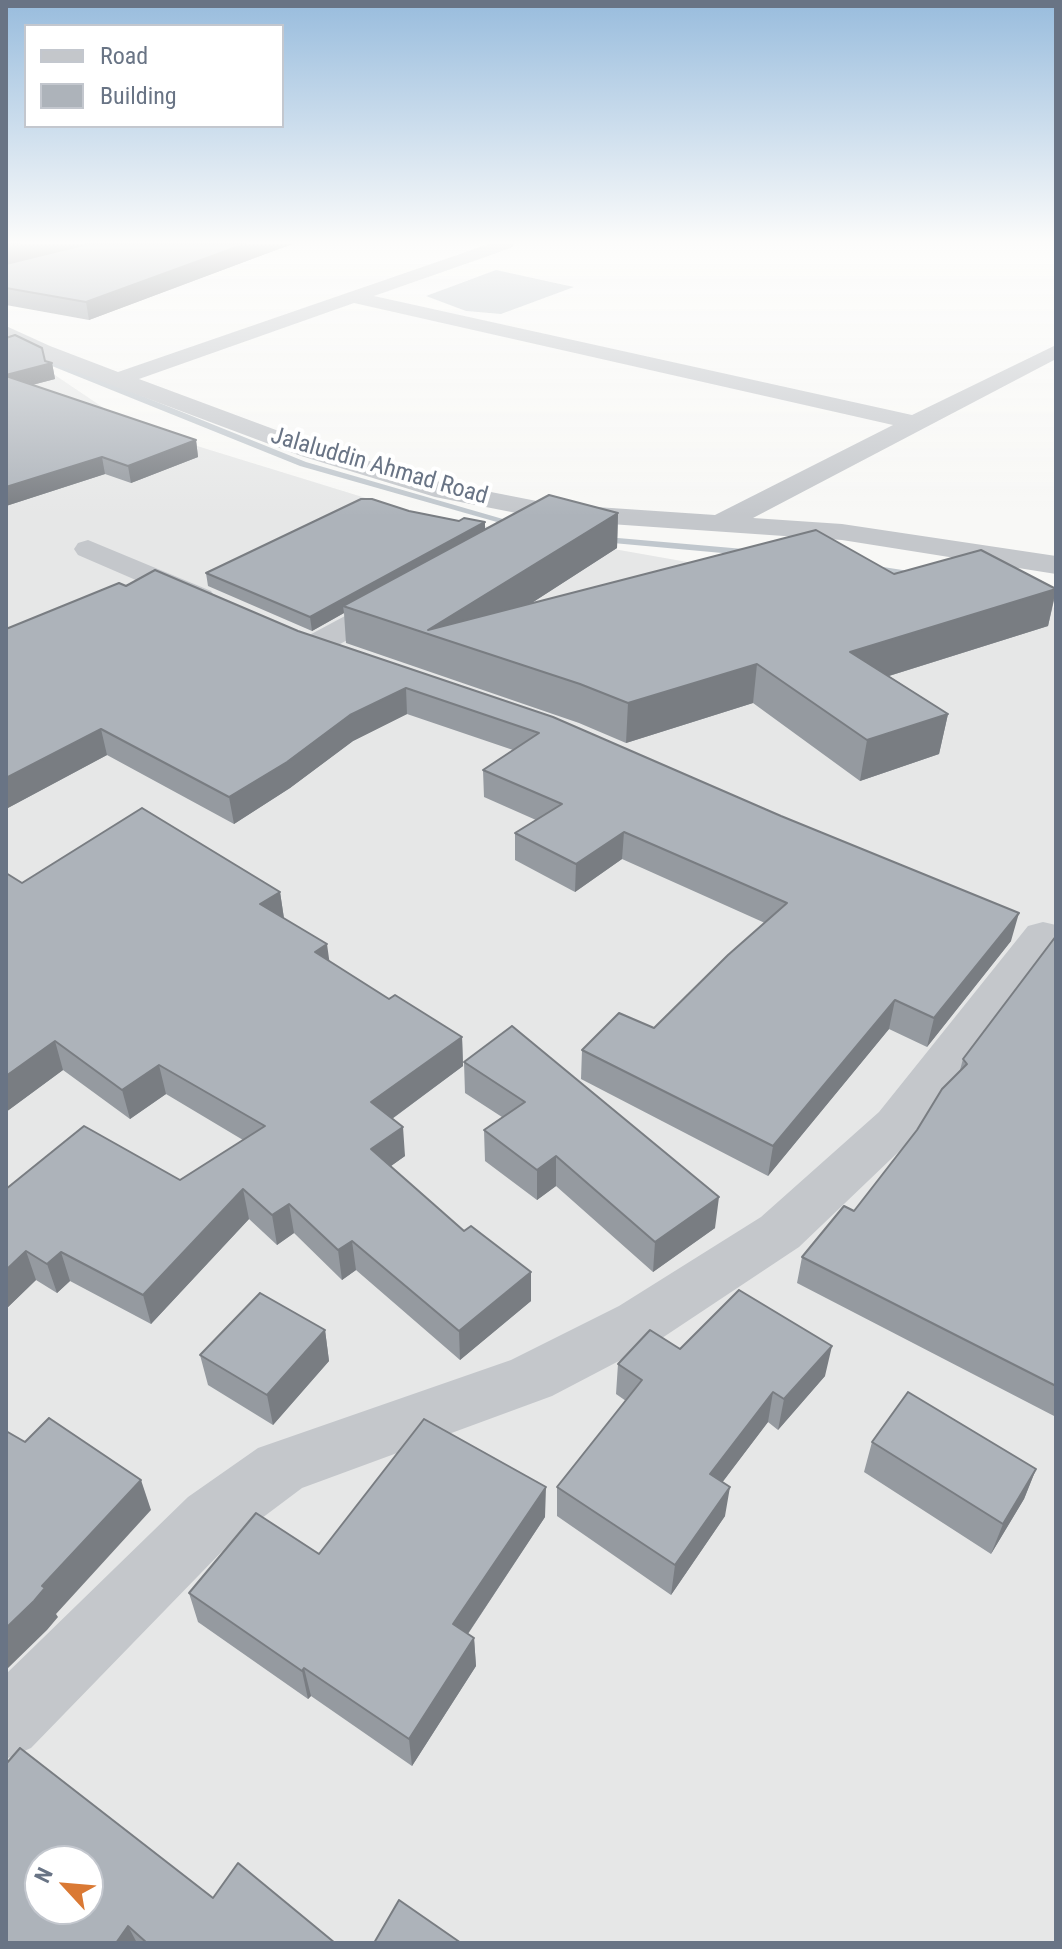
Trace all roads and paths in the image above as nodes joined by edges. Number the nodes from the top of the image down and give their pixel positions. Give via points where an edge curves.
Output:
1 (12, 335) edge
2 (244, 335) edge
3 (521, 335) edge
4 (1052, 355) edge
5 (119, 379) junction
6 (919, 424) junction
7 (552, 512) junction
8 (719, 524) junction
9 (512, 535) edge
10 (88, 549) dead end
11 (1056, 565) edge
12 (419, 587) edge
13 (229, 610) edge
14 (358, 662) edge
15 (1038, 933) edge
16 (6, 1723) edge

1 - 5 street, Jalaluddin Ahmad Road
2 - 5 street
3 - 6 street
4 - 6 street
5 - 7 street, Jalaluddin Ahmad Road via 310,451 435,489
6 - 8 street
7 - 8 street, Jalaluddin Ahmad Road
7 - 9 street
8 - 11 street, Jalaluddin Ahmad Road via 842,532
10 - 13 street
12 - 14 street via 299,640
15 - 16 street via 896,1125 780,1232 639,1323 531,1378 280,1468 211,1518

